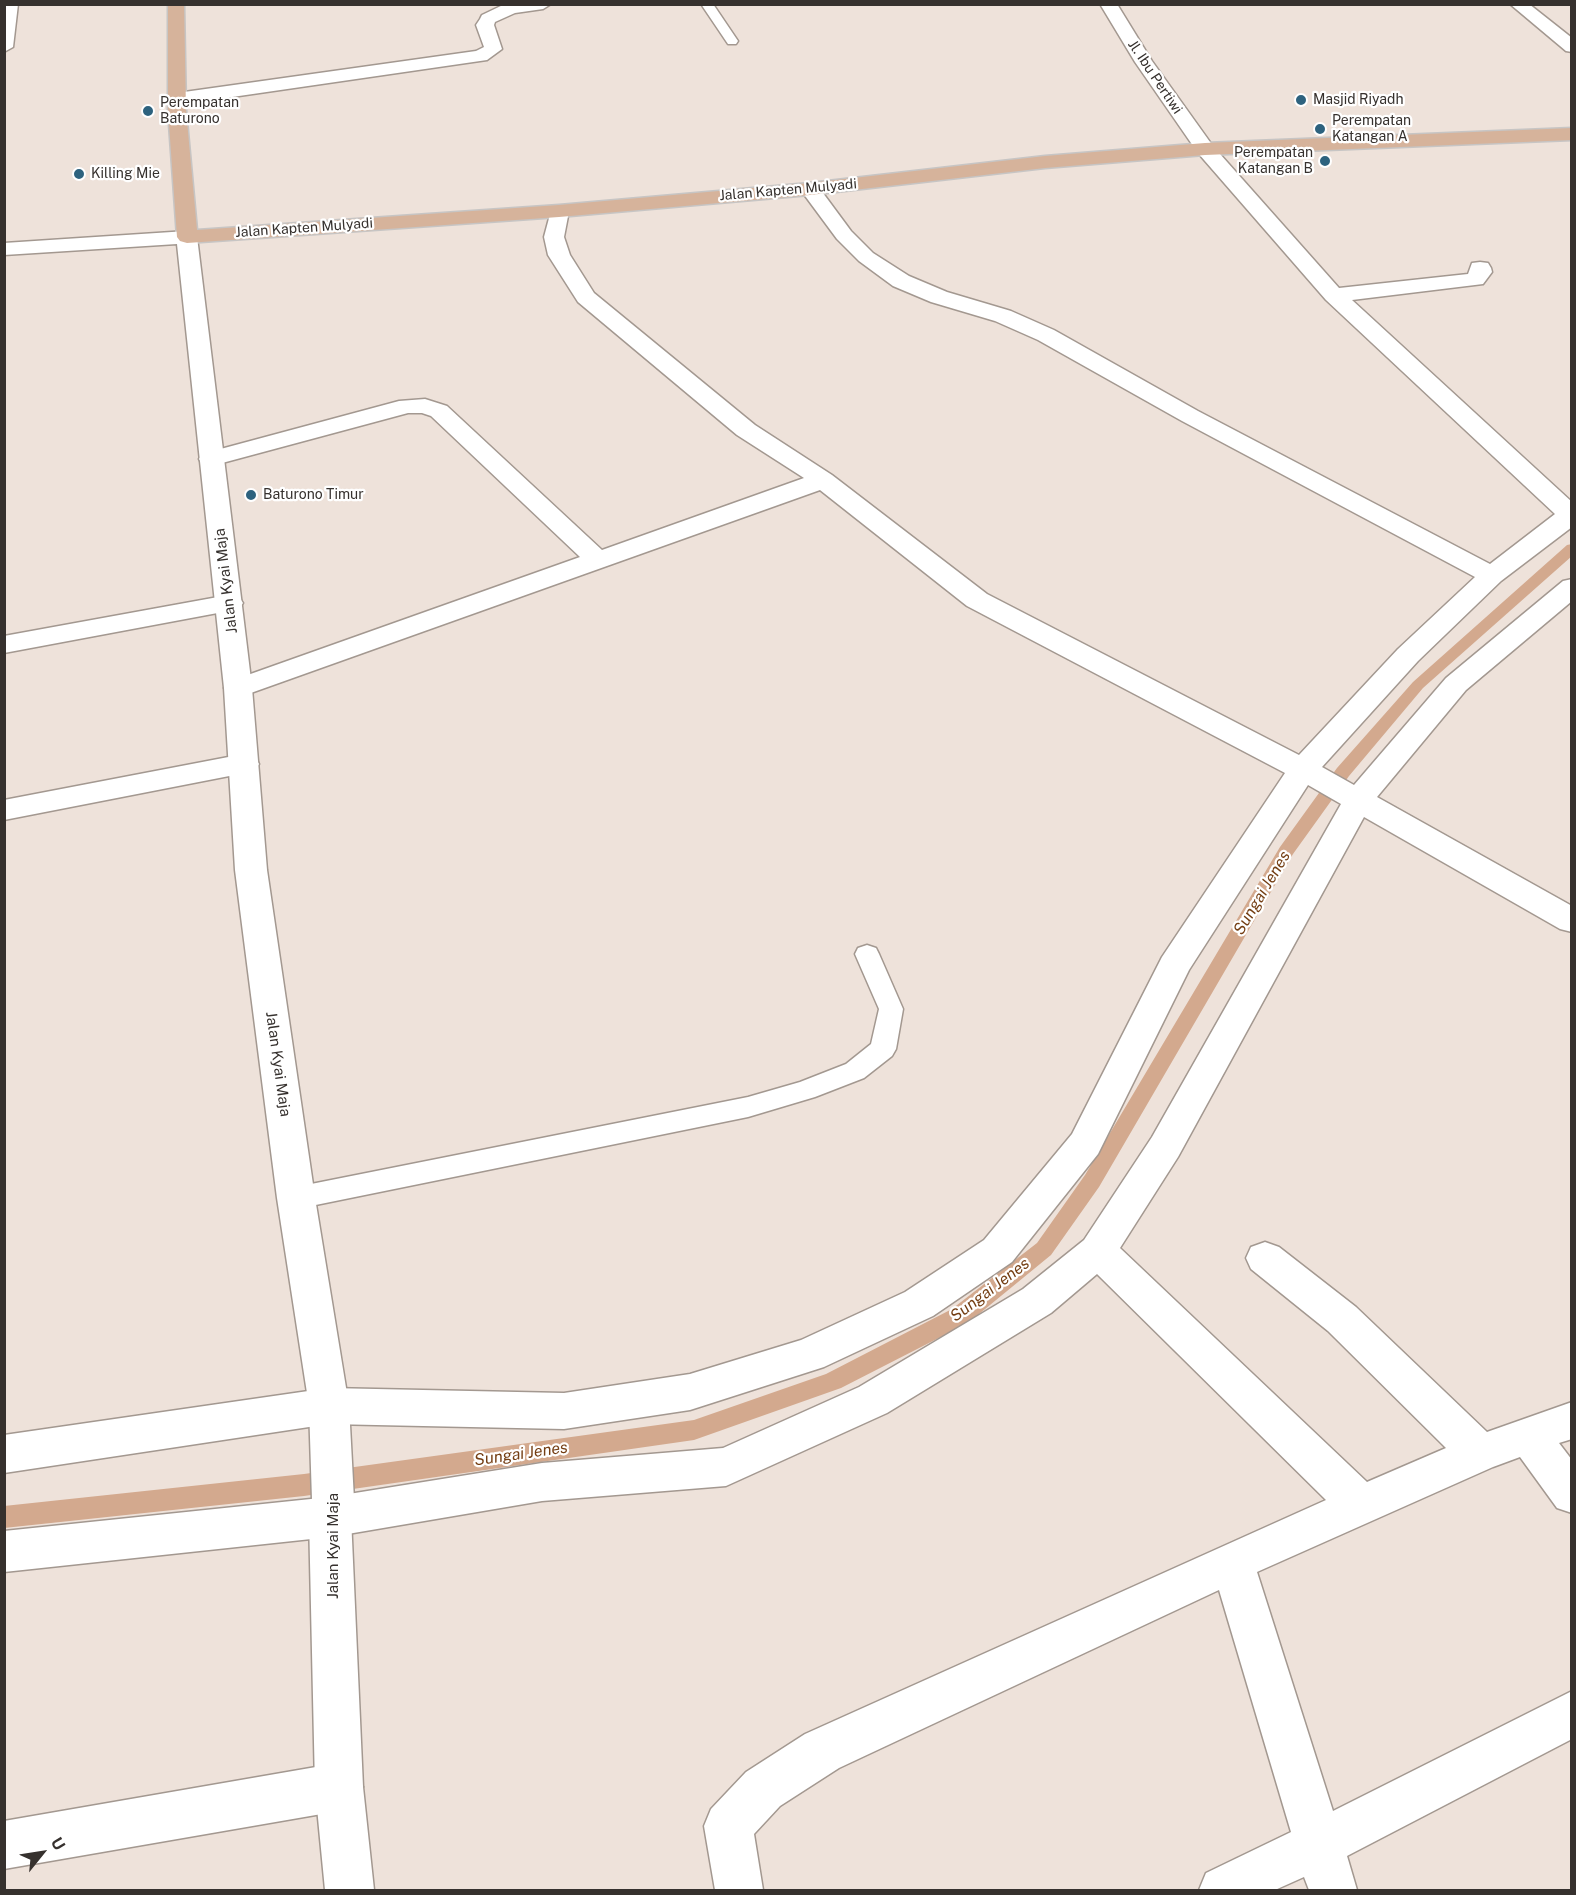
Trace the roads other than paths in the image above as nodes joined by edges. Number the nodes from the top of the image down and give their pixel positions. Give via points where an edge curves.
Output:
1 (10, 4) edge
2 (176, 4) edge
3 (543, 4) edge
4 (707, 4) edge
5 (1108, 4) edge
6 (1518, 4) edge
7 (1540, 4) edge
8 (485, 12) edge
9 (1572, 30) edge
10 (5, 40) edge
11 (732, 41) dead end
12 (1572, 46) edge
13 (177, 99) junction
14 (1572, 134) edge
15 (1205, 149) junction
16 (810, 189) junction
17 (559, 211) junction
18 (187, 237) junction
19 (4, 249) edge
20 (1480, 268) dead end
21 (1334, 295) junction
22 (211, 459) junction
23 (823, 480) junction
24 (1571, 515) edge
25 (599, 561) junction
26 (1492, 575) junction
27 (1572, 587) edge
28 (229, 603) junction
29 (4, 645) edge
30 (238, 688) junction
31 (244, 765) junction
32 (1311, 773) junction
33 (1354, 797) junction
34 (4, 810) edge
35 (1572, 921) edge
36 (867, 954) dead end
37 (296, 1198) junction
38 (1098, 1251) junction
39 (1265, 1258) dead end
40 (329, 1415) junction
41 (1572, 1420) edge
42 (1528, 1435) junction
43 (1480, 1453) junction
44 (4, 1454) edge
45 (1572, 1494) edge
46 (1362, 1506) junction
47 (332, 1508) junction
48 (4, 1552) edge
49 (1232, 1562) junction
50 (1572, 1714) edge
51 (339, 1787) junction
52 (4, 1845) edge
53 (1317, 1845) junction
54 (350, 1890) edge
55 (739, 1890) edge
56 (1223, 1890) edge
57 (1333, 1890) edge

1 - 10 street
2 - 13 main road
3 - 8 street
4 - 11 lane
5 - 15 street, Jl. Ibu Pertiwi
6 - 12 street
7 - 9 street
8 - 13 street via 493,49 481,56
13 - 18 main road
14 - 15 main road, Jalan Kapten Mulyadi
15 - 16 main road, Jalan Kapten Mulyadi via 1046,162
15 - 21 street, Jl. Ibu Pertiwi
16 - 17 main road, Jalan Kapten Mulyadi
16 - 26 street via 844,235 901,281 1046,334 1191,416
17 - 18 main road, Jalan Kapten Mulyadi
17 - 23 street via 554,237 559,255 586,297 746,430
18 - 19 street, Jalan Kapten Mulyadi
18 - 22 street, Jalan Kyai Maja
20 - 21 street via 1475,279
21 - 24 street, Jl. Ibu Pertiwi
22 - 25 street via 407,406 425,406 439,411
22 - 28 street, Jalan Kyai Maja
23 - 25 street
23 - 32 street via 977,600
24 - 26 street
25 - 30 street
26 - 32 street via 1408,655
27 - 33 street via 1456,684
28 - 29 street
28 - 30 street, Jalan Kyai Maja
30 - 31 street, Jalan Kyai Maja
31 - 34 street
31 - 37 street, Jalan Kyai Maja via 251,870
32 - 33 street
32 - 40 street via 1174,966 1085,1144 998,1251 919,1304 810,1355 690,1392 564,1411
33 - 35 street
33 - 38 street via 1165,1147
36 - 37 lane via 891,1009 883,1049 855,1071 748,1107
37 - 40 street, Jalan Kyai Maja
38 - 46 street
38 - 47 street via 1037,1301 873,1400 726,1467 542,1482
39 - 43 street via 1342,1319
40 - 44 street
40 - 47 street, Jalan Kyai Maja
41 - 42 street
42 - 43 street
42 - 45 street
43 - 46 street
46 - 49 street
47 - 48 street
47 - 51 street, Jalan Kyai Maja
49 - 53 street
49 - 55 street via 822,1751 764,1789 728,1826
50 - 53 street
51 - 52 street
51 - 54 street, Jalan Kyai Maja
53 - 56 street
53 - 57 street

